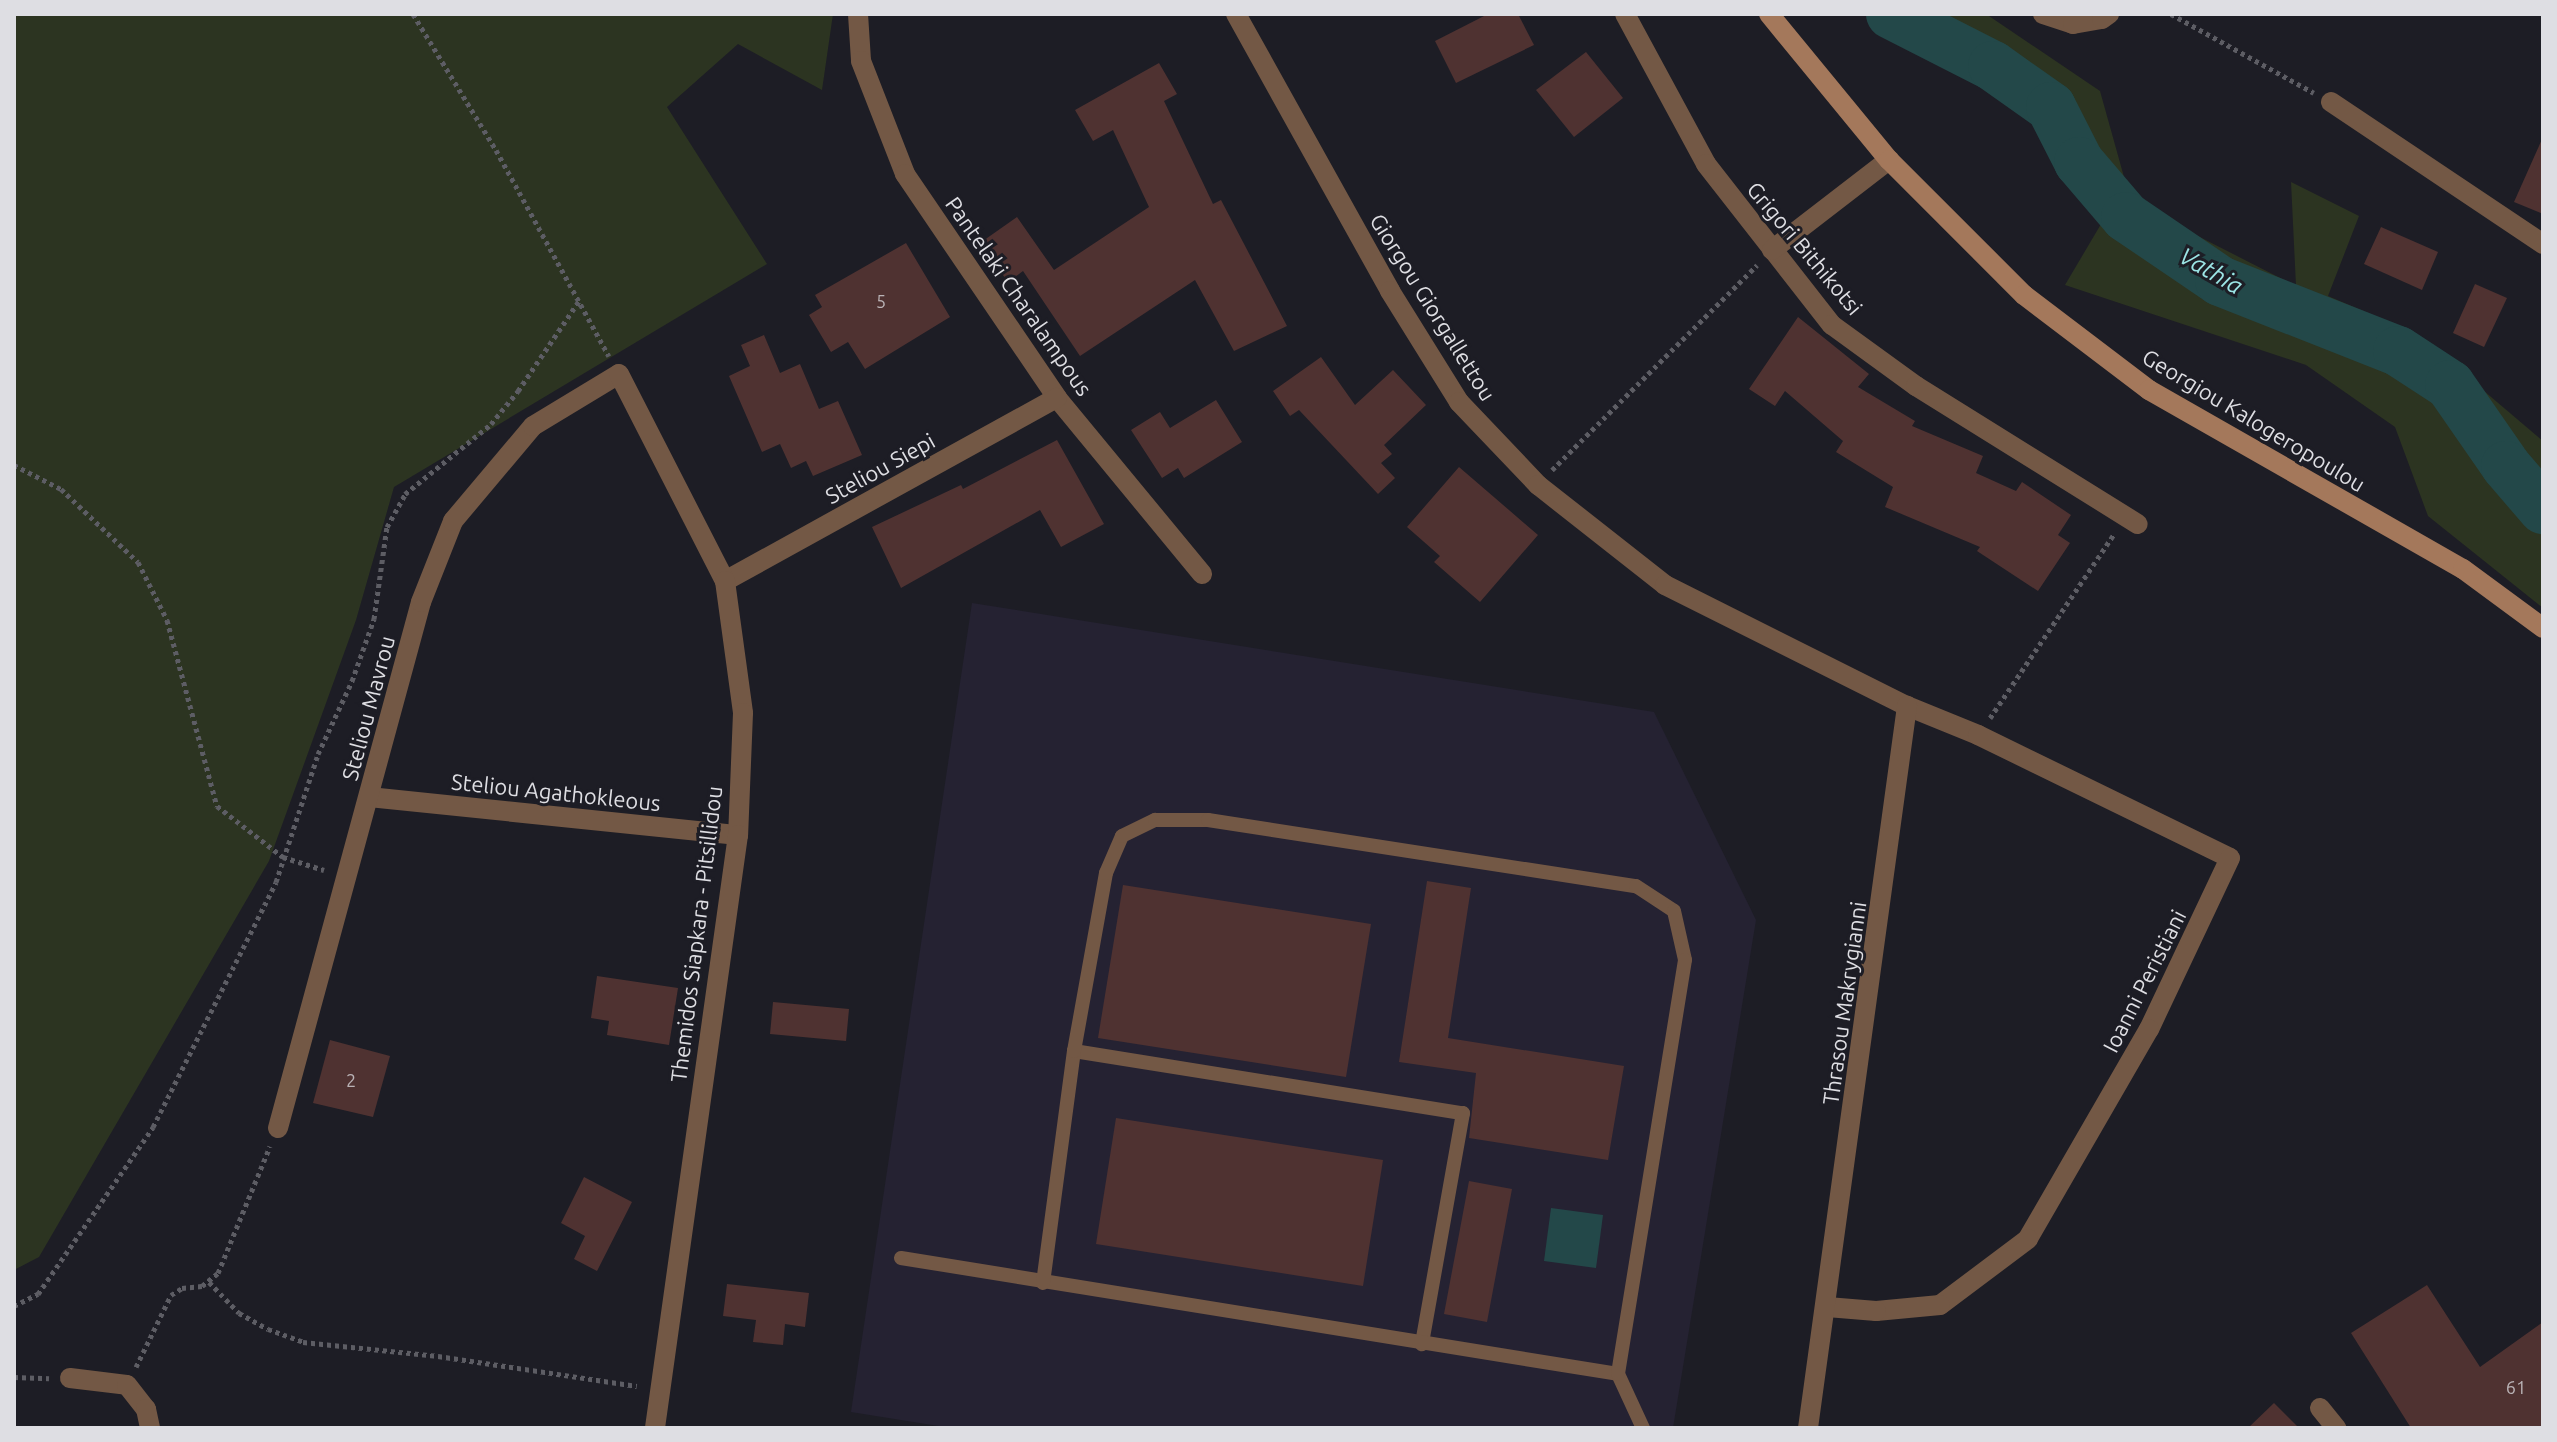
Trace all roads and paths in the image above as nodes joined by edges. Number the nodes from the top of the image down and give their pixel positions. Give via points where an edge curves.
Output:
1 (413, 14) edge
2 (858, 14) edge
3 (1236, 14) edge
4 (1625, 14) edge
5 (1769, 14) edge
6 (2043, 14) edge
7 (2109, 14) edge
8 (2171, 14) edge
9 (2331, 102) joint
10 (1889, 160) junction
11 (2543, 244) edge
12 (1772, 250) junction
13 (579, 301) junction
14 (619, 374) junction
15 (1057, 398) junction
16 (14, 465) edge
17 (1538, 485) junction
18 (2132, 520) joint
19 (1202, 574) dead end
20 (725, 581) junction
21 (2543, 628) edge
22 (1907, 706) junction
23 (1978, 735) junction
24 (369, 797) junction
25 (738, 835) junction
26 (283, 857) junction
27 (347, 878) junction
28 (1074, 1051) junction
29 (278, 1128) joint
30 (901, 1258) dead end
31 (209, 1282) junction
32 (1043, 1283) junction
33 (14, 1306) edge
34 (1827, 1307) junction
35 (1422, 1344) junction
36 (1618, 1374) junction
37 (14, 1377) edge
38 (70, 1378) joint
39 (127, 1385) junction
40 (661, 1389) junction
41 (2320, 1408) dead end
42 (150, 1428) edge
43 (655, 1428) edge
44 (1643, 1428) edge
45 (1808, 1428) edge
46 (2336, 1428) edge

1 - 13 path
2 - 15 street, Pantelaki Charalampous via 861,61 905,174
3 - 17 street, Giorgou Giorgallettou via 1390,291 1459,402
4 - 12 street, Grigori Bithikotsi via 1706,164
5 - 10 street, Georgiou Kalogeropoulou
6 - 7 street via 2073,24
8 - 9 path
9 - 11 street
10 - 12 street
10 - 21 street, Georgiou Kalogeropoulou via 2024,295 2149,390 2463,569
12 - 17 path
12 - 18 street, Grigori Bithikotsi via 1832,325 1916,386
13 - 14 path
13 - 26 path via 491,424 405,494 387,527 374,619 318,754
14 - 20 street, Themidos Siapkara - Pitsillidou
14 - 24 street, Steliou Mavrou via 533,426 453,521 421,602
15 - 19 street, Pantelaki Charalampous
15 - 20 street, Steliou Siepi
16 - 26 path via 61,489 138,562 167,620 217,806
17 - 22 street, Giorgou Giorgallettou via 1665,585
18 - 23 path
20 - 25 street, Themidos Siapkara - Pitsillidou via 743,713
22 - 23 street, Ioanni Peristiani
22 - 34 street, Thrasou Makrygianni
23 - 34 street, Ioanni Peristiani via 2230,858 2149,1029 2028,1239 1940,1305 1876,1311
24 - 25 street, Steliou Agathokleous
24 - 27 street, Steliou Mavrou
25 - 40 street, Themidos Siapkara - Pitsillidou
26 - 27 path
26 - 33 path via 276,882 153,1127 38,1294
27 - 29 street, Steliou Mavrou
28 - 32 lane
28 - 35 lane via 1463,1113
28 - 36 lane via 1106,873 1122,836 1155,820 1208,820 1636,886 1674,911 1685,960
29 - 31 path via 218,1273
30 - 32 lane
31 - 39 path via 171,1295
31 - 40 path via 239,1313 303,1342
32 - 35 lane
34 - 45 street, Thrasou Makrygianni
35 - 36 lane
36 - 44 lane
37 - 38 path
38 - 39 street
39 - 42 street via 146,1409
40 - 43 street, Themidos Siapkara - Pitsillidou
41 - 46 street

